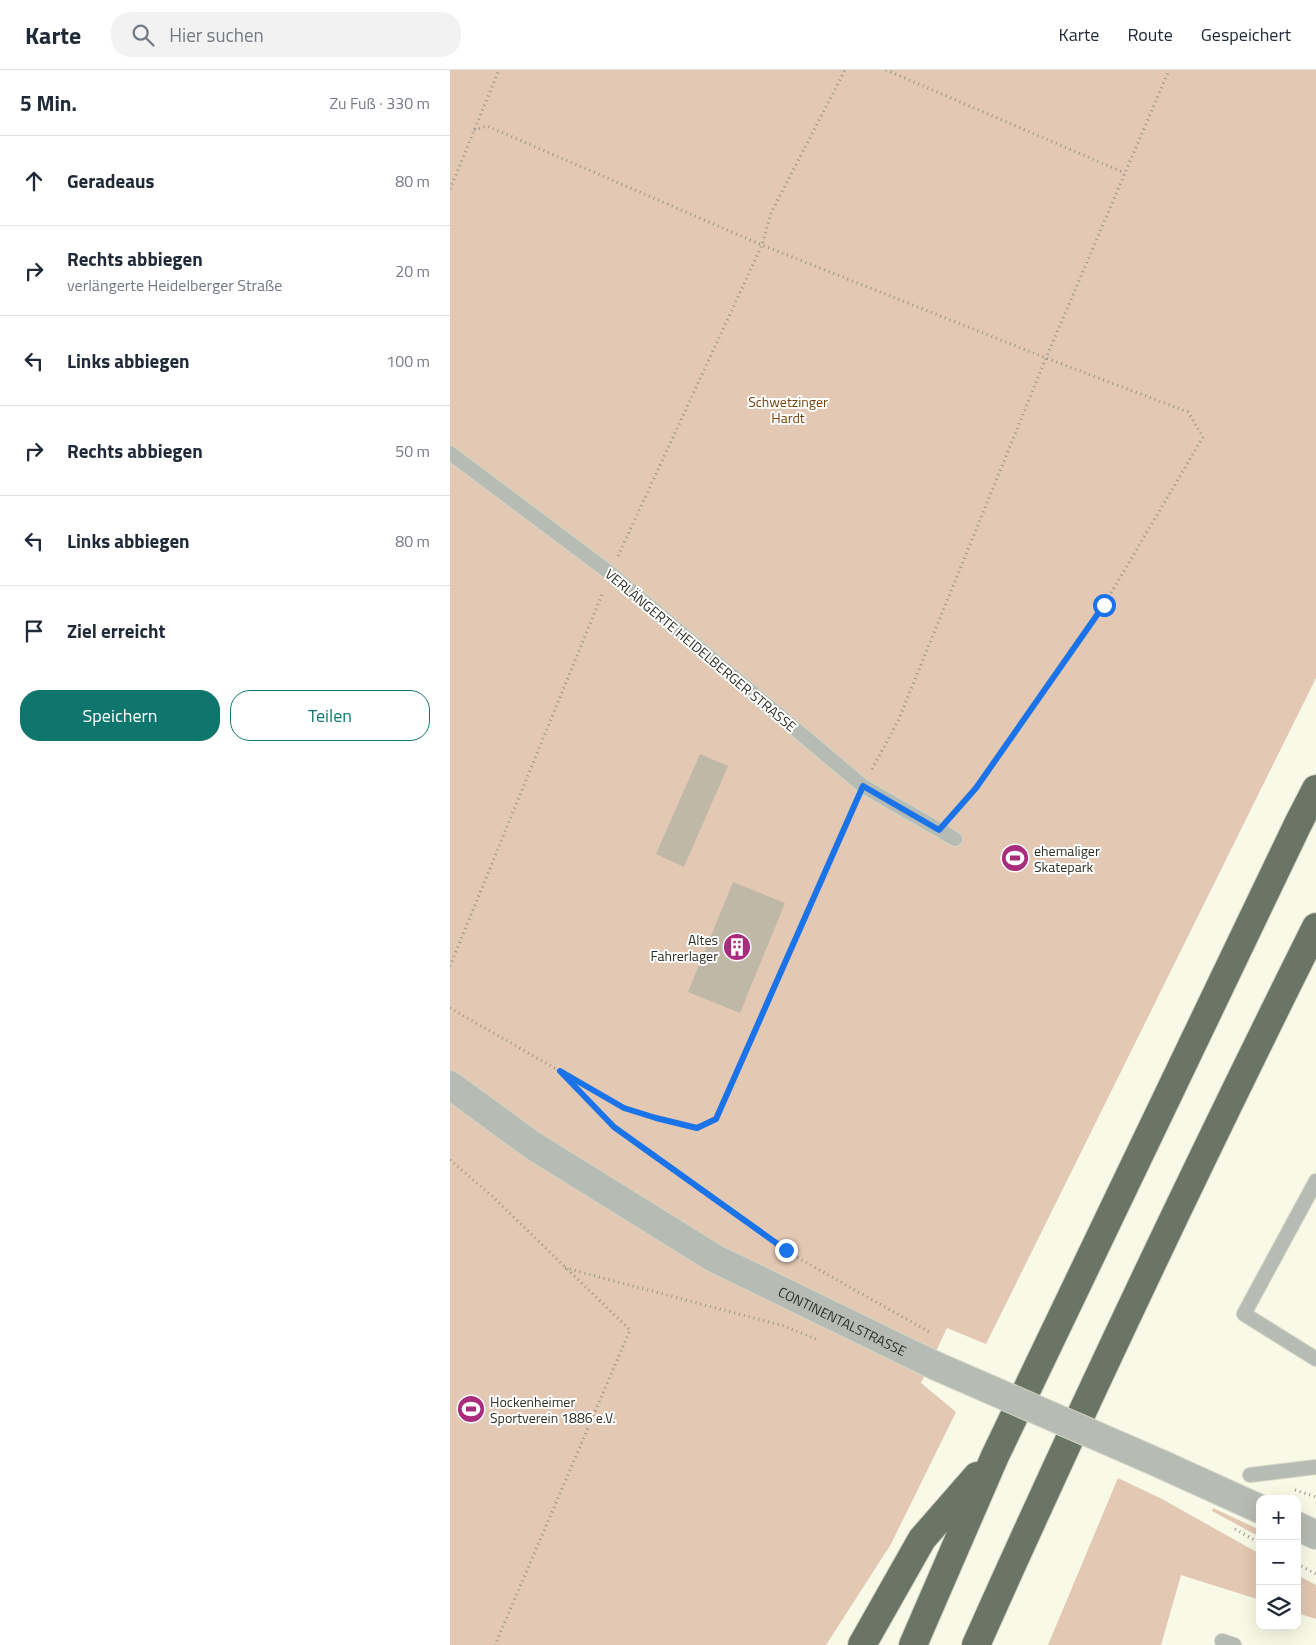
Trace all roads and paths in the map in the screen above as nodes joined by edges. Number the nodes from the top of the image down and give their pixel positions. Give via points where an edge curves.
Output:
1 (498, 70) edge
2 (845, 70) edge
3 (886, 70) edge
4 (1169, 70) edge
5 (474, 130) junction
6 (1125, 173) junction
7 (450, 189) edge
8 (772, 213) dead end
9 (1046, 358) junction
10 (450, 453) edge
11 (863, 786) junction
12 (1316, 789) edge
13 (939, 830) junction
14 (955, 839) dead end
15 (1316, 927) edge
16 (450, 1008) edge
17 (560, 1071) junction
18 (450, 1085) edge
19 (450, 1160) edge
20 (1316, 1181) edge
21 (564, 1268) junction
22 (934, 1336) dead end
23 (819, 1340) dead end
24 (1316, 1359) edge
25 (995, 1456) junction
26 (1316, 1467) edge
27 (1250, 1475) dead end
28 (1256, 1507) edge
29 (1301, 1528) edge
30 (1316, 1534) edge
31 (1301, 1566) edge
32 (1316, 1574) edge
33 (495, 1645) edge
34 (862, 1645) edge
35 (913, 1645) edge
36 (976, 1645) edge

1 - 5 path
2 - 8 path
3 - 6 path
4 - 6 path
5 - 7 path
5 - 9 path via 486,126 762,245
6 - 9 path
9 - 11 path via 898,721
9 - 13 path via 1188,412 1203,437 1104,605 976,788
10 - 11 lane, VERLÄNGERTE HEIDELBERGER STRASSE via 610,573
11 - 13 lane, VERLÄNGERTE HEIDELBERGER STRASSE
11 - 17 path via 716,1119 697,1128 656,1118 624,1108
12 - 25 highway
13 - 14 lane, VERLÄNGERTE HEIDELBERGER STRASSE
15 - 36 highway via 1050,1479
16 - 17 path
17 - 22 path via 614,1127 786,1250
18 - 28 street, CONTINENTALSTRASSE, bridge via 532,1145 714,1258 936,1366
19 - 21 path via 492,1196
20 - 24 lane via 1244,1314
21 - 23 path via 784,1326
21 - 33 path via 630,1330
25 - 34 highway via 922,1539
25 - 35 highway
26 - 27 lane
29 - 30 street
31 - 32 path

